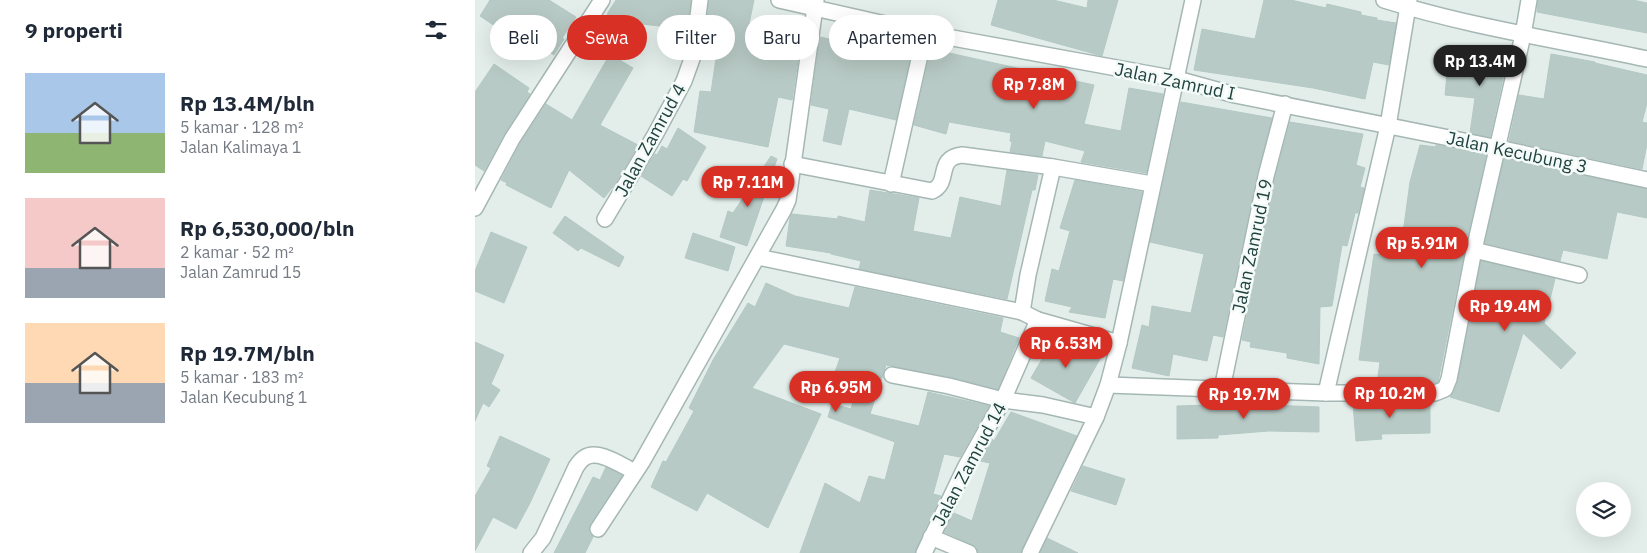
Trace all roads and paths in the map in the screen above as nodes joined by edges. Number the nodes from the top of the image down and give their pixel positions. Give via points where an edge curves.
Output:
1 (602, 0) edge
2 (700, 0) edge
3 (779, 0) edge
4 (1193, 0) edge
5 (1384, 0) edge
6 (1529, 0) edge
7 (815, 4) edge
8 (1409, 4) edge
9 (858, 15) edge
10 (1523, 35) junction
11 (955, 38) edge
12 (1647, 59) edge
13 (919, 60) edge
14 (1177, 80) junction
15 (1285, 104) junction
16 (1388, 126) junction
17 (1497, 147) junction
18 (792, 164) junction
19 (1053, 167) junction
20 (1647, 180) edge
21 (891, 184) junction
22 (1152, 184) junction
23 (475, 208) edge
24 (605, 219) dead end
25 (1473, 250) junction
26 (758, 257) junction
27 (1579, 275) dead end
28 (1022, 312) junction
29 (1038, 320) junction
30 (1119, 343) junction
31 (892, 375) dead end
32 (1108, 385) junction
33 (1222, 389) junction
34 (1326, 393) junction
35 (1003, 400) junction
36 (1097, 416) junction
37 (635, 472) junction
38 (597, 529) dead end
39 (931, 537) junction
40 (531, 553) edge
41 (924, 553) edge
42 (969, 553) edge
43 (1030, 553) edge

1 - 23 street via 512,139
2 - 24 street, Jalan Zamrud 4 via 693,56 684,81
3 - 7 street, Jalan Zamrud I
4 - 14 street
5 - 8 street
6 - 10 street
7 - 9 street, Jalan Zamrud I
7 - 18 street
8 - 10 street
8 - 16 street
10 - 12 street
10 - 17 street
11 - 14 street, Jalan Zamrud I
13 - 21 street
14 - 15 street, Jalan Zamrud I
14 - 22 street
15 - 16 street, Jalan Zamrud I
15 - 33 street, Jalan Zamrud 19 via 1266,176
16 - 17 street, Jalan Kecubung 3
16 - 34 street
17 - 20 street, Jalan Kecubung 3
17 - 25 street
18 - 21 street
18 - 26 street via 788,200
19 - 21 street via 962,155 947,161 941,183 935,190
19 - 22 street
19 - 28 street
22 - 30 street
25 - 27 street
25 - 34 street via 1445,389 1435,393
26 - 28 street
26 - 37 street
28 - 29 street
29 - 30 street
29 - 35 street, Jalan Zamrud 14
30 - 32 street
31 - 35 street
32 - 33 street
32 - 36 street
33 - 34 street
35 - 36 street
35 - 39 street, Jalan Zamrud 14
36 - 43 street
37 - 38 street
37 - 40 street via 604,457 593,454 584,458 576,467 543,538
39 - 41 street, Jalan Zamrud 14
39 - 42 street

